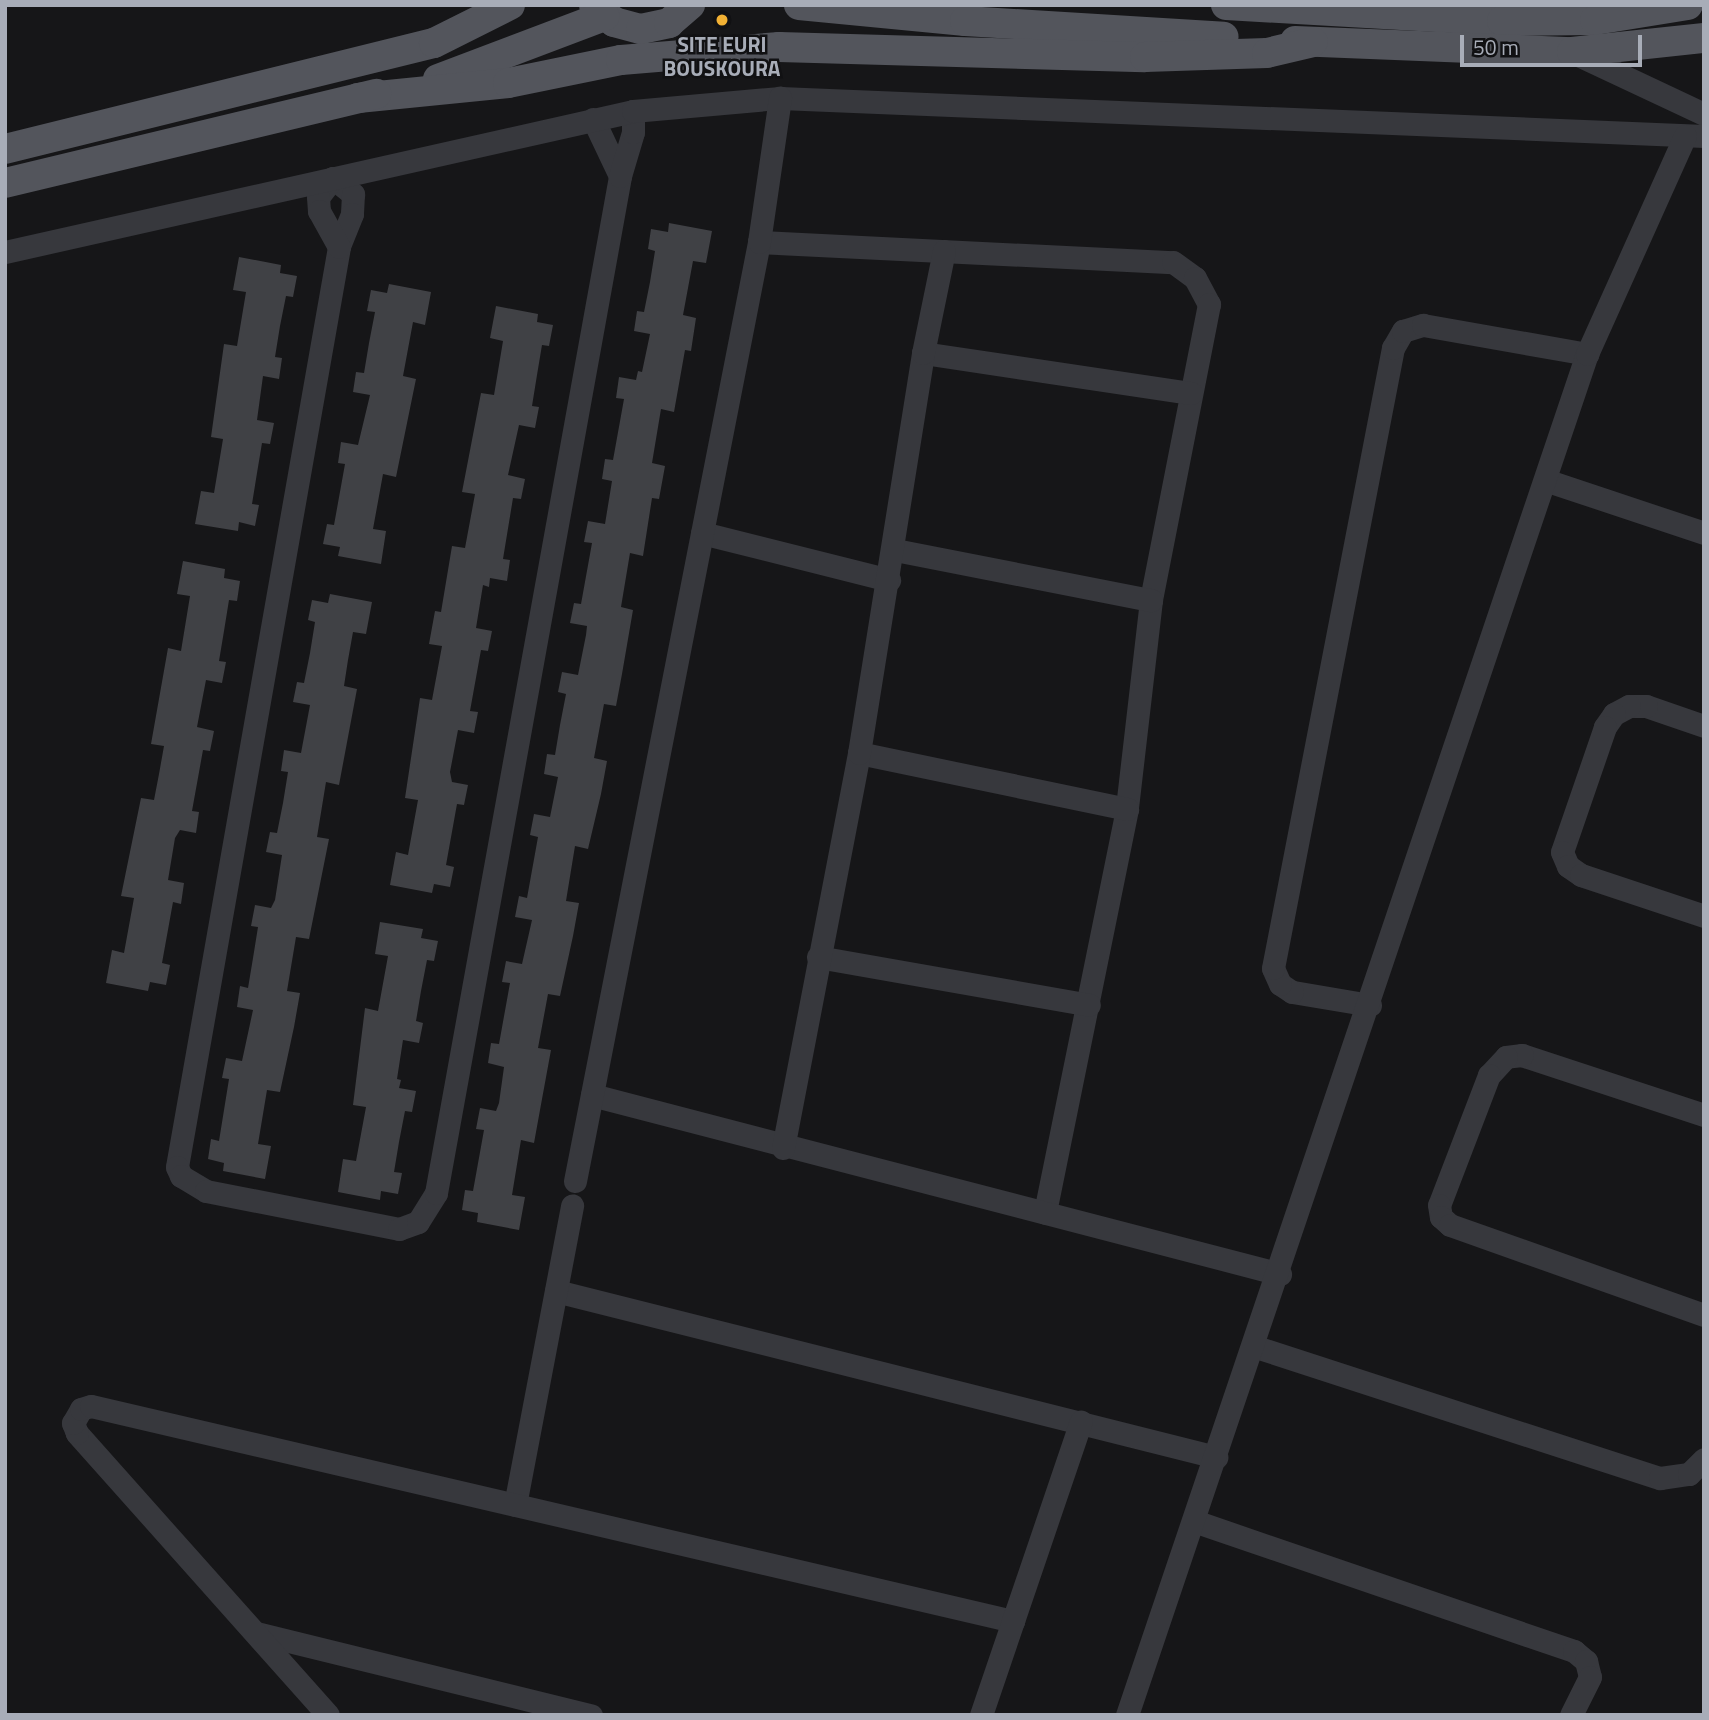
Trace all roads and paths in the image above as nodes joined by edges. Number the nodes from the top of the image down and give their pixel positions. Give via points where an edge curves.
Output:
1 (483, 5) edge
2 (510, 5) edge
3 (799, 5) edge
4 (1226, 5) edge
5 (1690, 5) edge
6 (696, 7) edge
7 (599, 11) edge
8 (462, 32) junction
9 (1703, 39) edge
10 (1312, 41) junction
11 (1572, 52) junction
12 (358, 98) junction
13 (779, 98) junction
14 (633, 111) junction
15 (1704, 114) edge
16 (593, 119) junction
17 (1695, 136) edge
18 (5, 149) edge
19 (620, 176) junction
20 (333, 178) junction
21 (5, 183) edge
22 (759, 242) junction
23 (339, 247) junction
24 (944, 251) junction
25 (5, 252) edge
26 (923, 353) junction
27 (1587, 354) junction
28 (1191, 393) junction
29 (1545, 480) junction
30 (702, 533) junction
31 (1704, 533) edge
32 (895, 550) junction
33 (889, 580) junction
34 (1151, 600) junction
35 (1704, 726) edge
36 (859, 753) junction
37 (1127, 809) junction
38 (1704, 916) edge
39 (818, 957) junction
40 (1089, 1005) junction
41 (1370, 1005) junction
42 (592, 1095) junction
43 (1704, 1115) edge
44 (783, 1148) junction
45 (575, 1181) dead end
46 (572, 1205) dead end
47 (1045, 1213) junction
48 (1280, 1274) junction
49 (556, 1291) junction
50 (1704, 1315) edge
51 (1253, 1346) junction
52 (1081, 1422) junction
53 (1216, 1457) junction
54 (1704, 1459) edge
55 (515, 1505) junction
56 (1194, 1521) junction
57 (1013, 1621) junction
58 (256, 1633) junction
59 (328, 1715) edge
60 (591, 1715) edge
61 (981, 1715) edge
62 (1128, 1715) edge
63 (1571, 1715) edge

1 - 8 main road
2 - 8 main road
3 - 10 main road via 965,21
4 - 5 main road via 1502,21 1595,20
5 - 9 street
6 - 7 main road via 669,23 647,29 625,26
7 - 12 main road via 464,70
8 - 18 main road via 368,61
9 - 11 main road
10 - 11 main road
10 - 12 main road via 1267,53 1145,57 779,47 621,60 508,83
11 - 15 street
12 - 21 main road
13 - 14 street
13 - 17 street
13 - 22 street
14 - 16 street
14 - 19 street via 633,132
16 - 19 street
16 - 20 street
17 - 27 street
19 - 23 street via 436,1194 418,1222 399,1229 206,1191 181,1177 177,1167
20 - 23 street via 318,197 318,211
20 - 23 street via 353,194 352,214
20 - 25 street
22 - 24 street
22 - 30 street
24 - 26 street
24 - 28 street via 1173,262 1195,278 1209,303
26 - 28 street
26 - 32 street
27 - 29 street
27 - 41 street via 1423,324 1403,331 1393,348 1273,968 1280,984 1292,992
28 - 34 street
29 - 31 street
29 - 41 street
30 - 33 street
30 - 42 street
32 - 33 street
32 - 34 street
33 - 36 street
34 - 37 street
35 - 38 street via 1646,706 1629,706 1614,714 1605,727 1562,852 1568,866 1581,875
36 - 37 street
36 - 39 street
37 - 40 street
39 - 40 street
39 - 44 street
40 - 47 street
41 - 48 street
42 - 44 street
42 - 45 street
43 - 50 street via 1522,1055 1506,1057 1489,1075 1439,1205 1441,1217 1450,1225
44 - 47 street
46 - 49 street
47 - 48 street
48 - 51 street
49 - 52 street
49 - 55 street
51 - 53 street
51 - 54 street via 1660,1479 1689,1474
52 - 53 street
52 - 57 street
53 - 56 street
55 - 57 street
55 - 58 street via 90,1406 81,1409 74,1418 77,1433
56 - 62 street
56 - 63 street via 1574,1651 1586,1661 1590,1677
57 - 61 street
58 - 59 street
58 - 60 street

